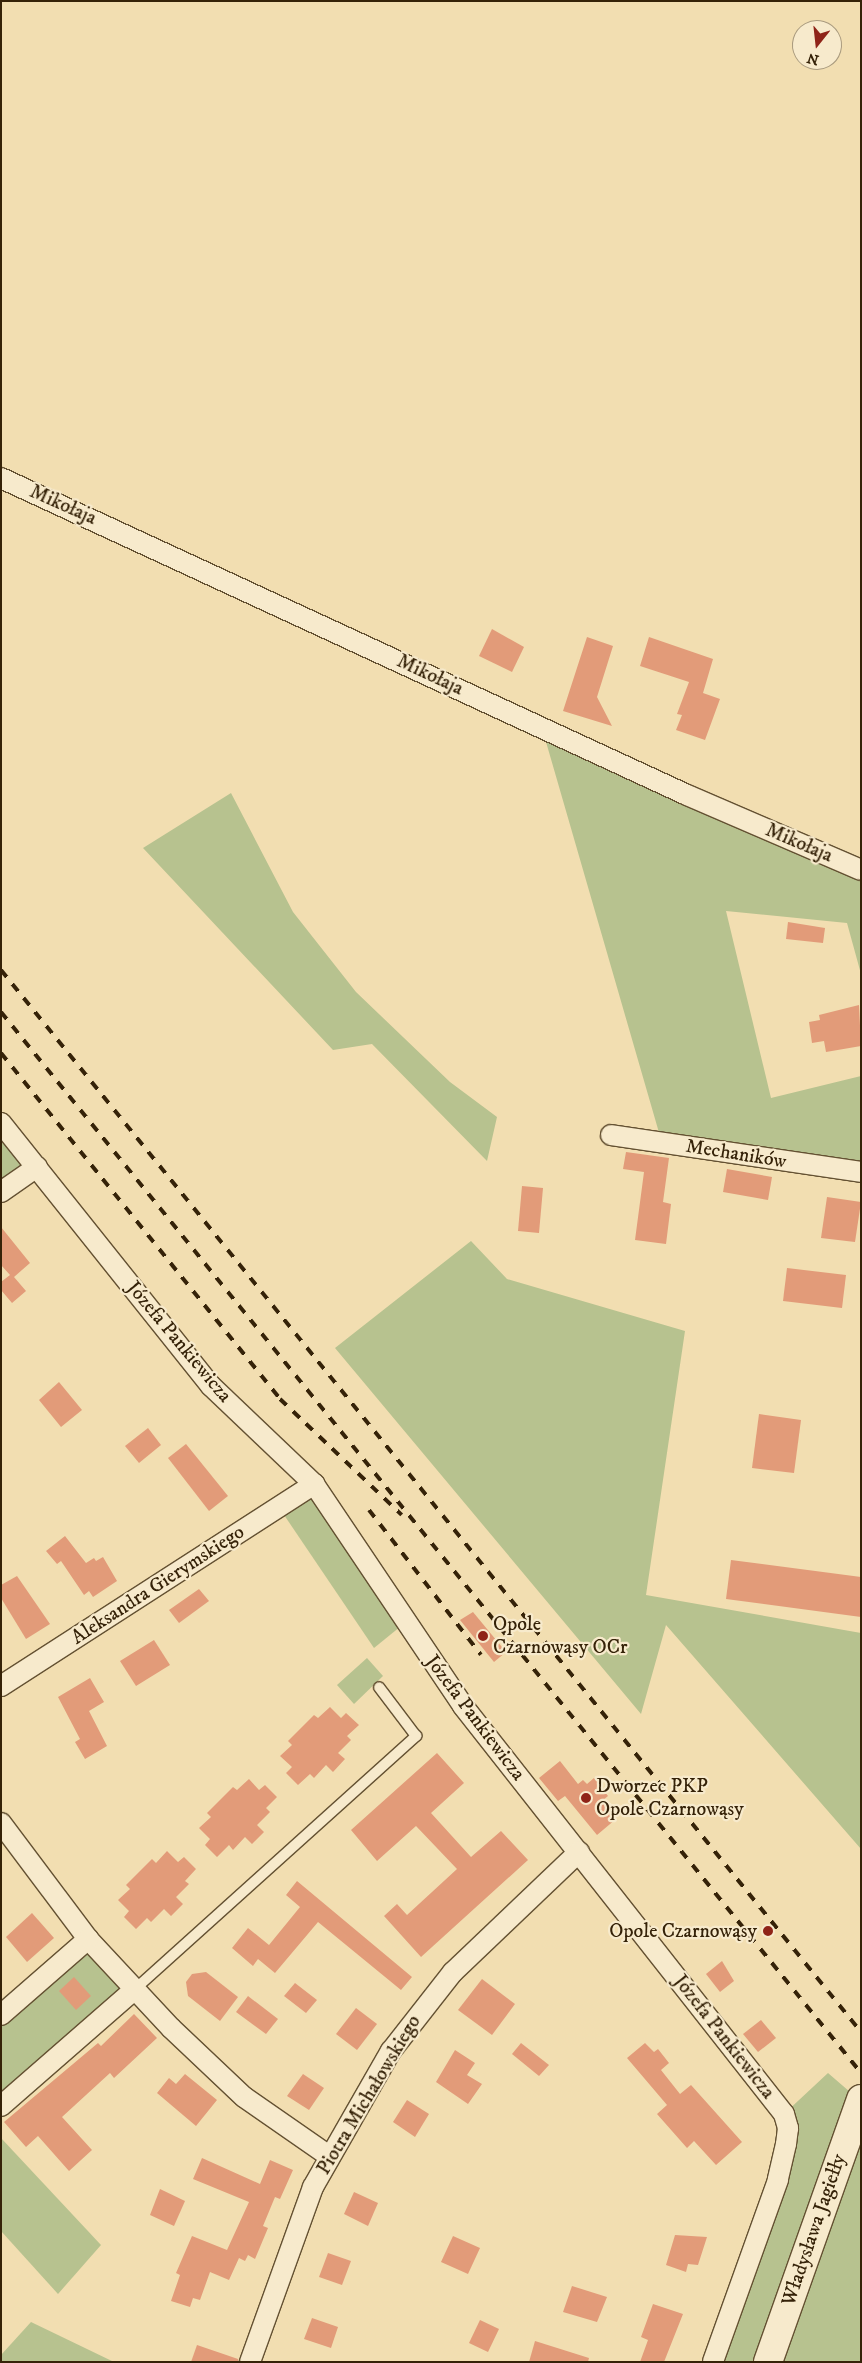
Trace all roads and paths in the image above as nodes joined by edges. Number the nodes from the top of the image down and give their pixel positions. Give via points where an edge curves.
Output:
1 (1, 478) edge
2 (861, 870) edge
3 (1, 1123) edge
4 (611, 1135) dead end
5 (38, 1167) junction
6 (861, 1172) edge
7 (1, 1192) edge
8 (314, 1484) junction
9 (1, 1686) edge
10 (380, 1687) dead end
11 (1, 1823) edge
12 (579, 1852) junction
13 (88, 1939) junction
14 (134, 1990) junction
15 (1, 2014) edge
16 (860, 2102) edge
17 (1, 2106) edge
18 (329, 2156) junction
19 (250, 2362) edge
20 (714, 2362) edge
21 (768, 2362) edge

1 - 2 street, Mikołaja via 687,795
3 - 5 street, Józefa Pankiewicza
4 - 6 street, Mechaników
5 - 7 street
5 - 8 street, Józefa Pankiewicza via 211,1386
8 - 9 street, Aleksandra Gierymskiego
8 - 12 street, Józefa Pankiewicza via 463,1706
10 - 14 lane via 416,1736
11 - 13 street
12 - 18 street, Piotra Michałowskiego via 480,1943 421,2009 390,2051
12 - 20 street, Józefa Pankiewicza via 784,2114 788,2128 778,2180
13 - 14 street
13 - 15 street
14 - 17 street
14 - 18 street via 244,2097
16 - 21 street, Władysława Jagiełły
18 - 19 street, Piotra Michałowskiego via 313,2187

